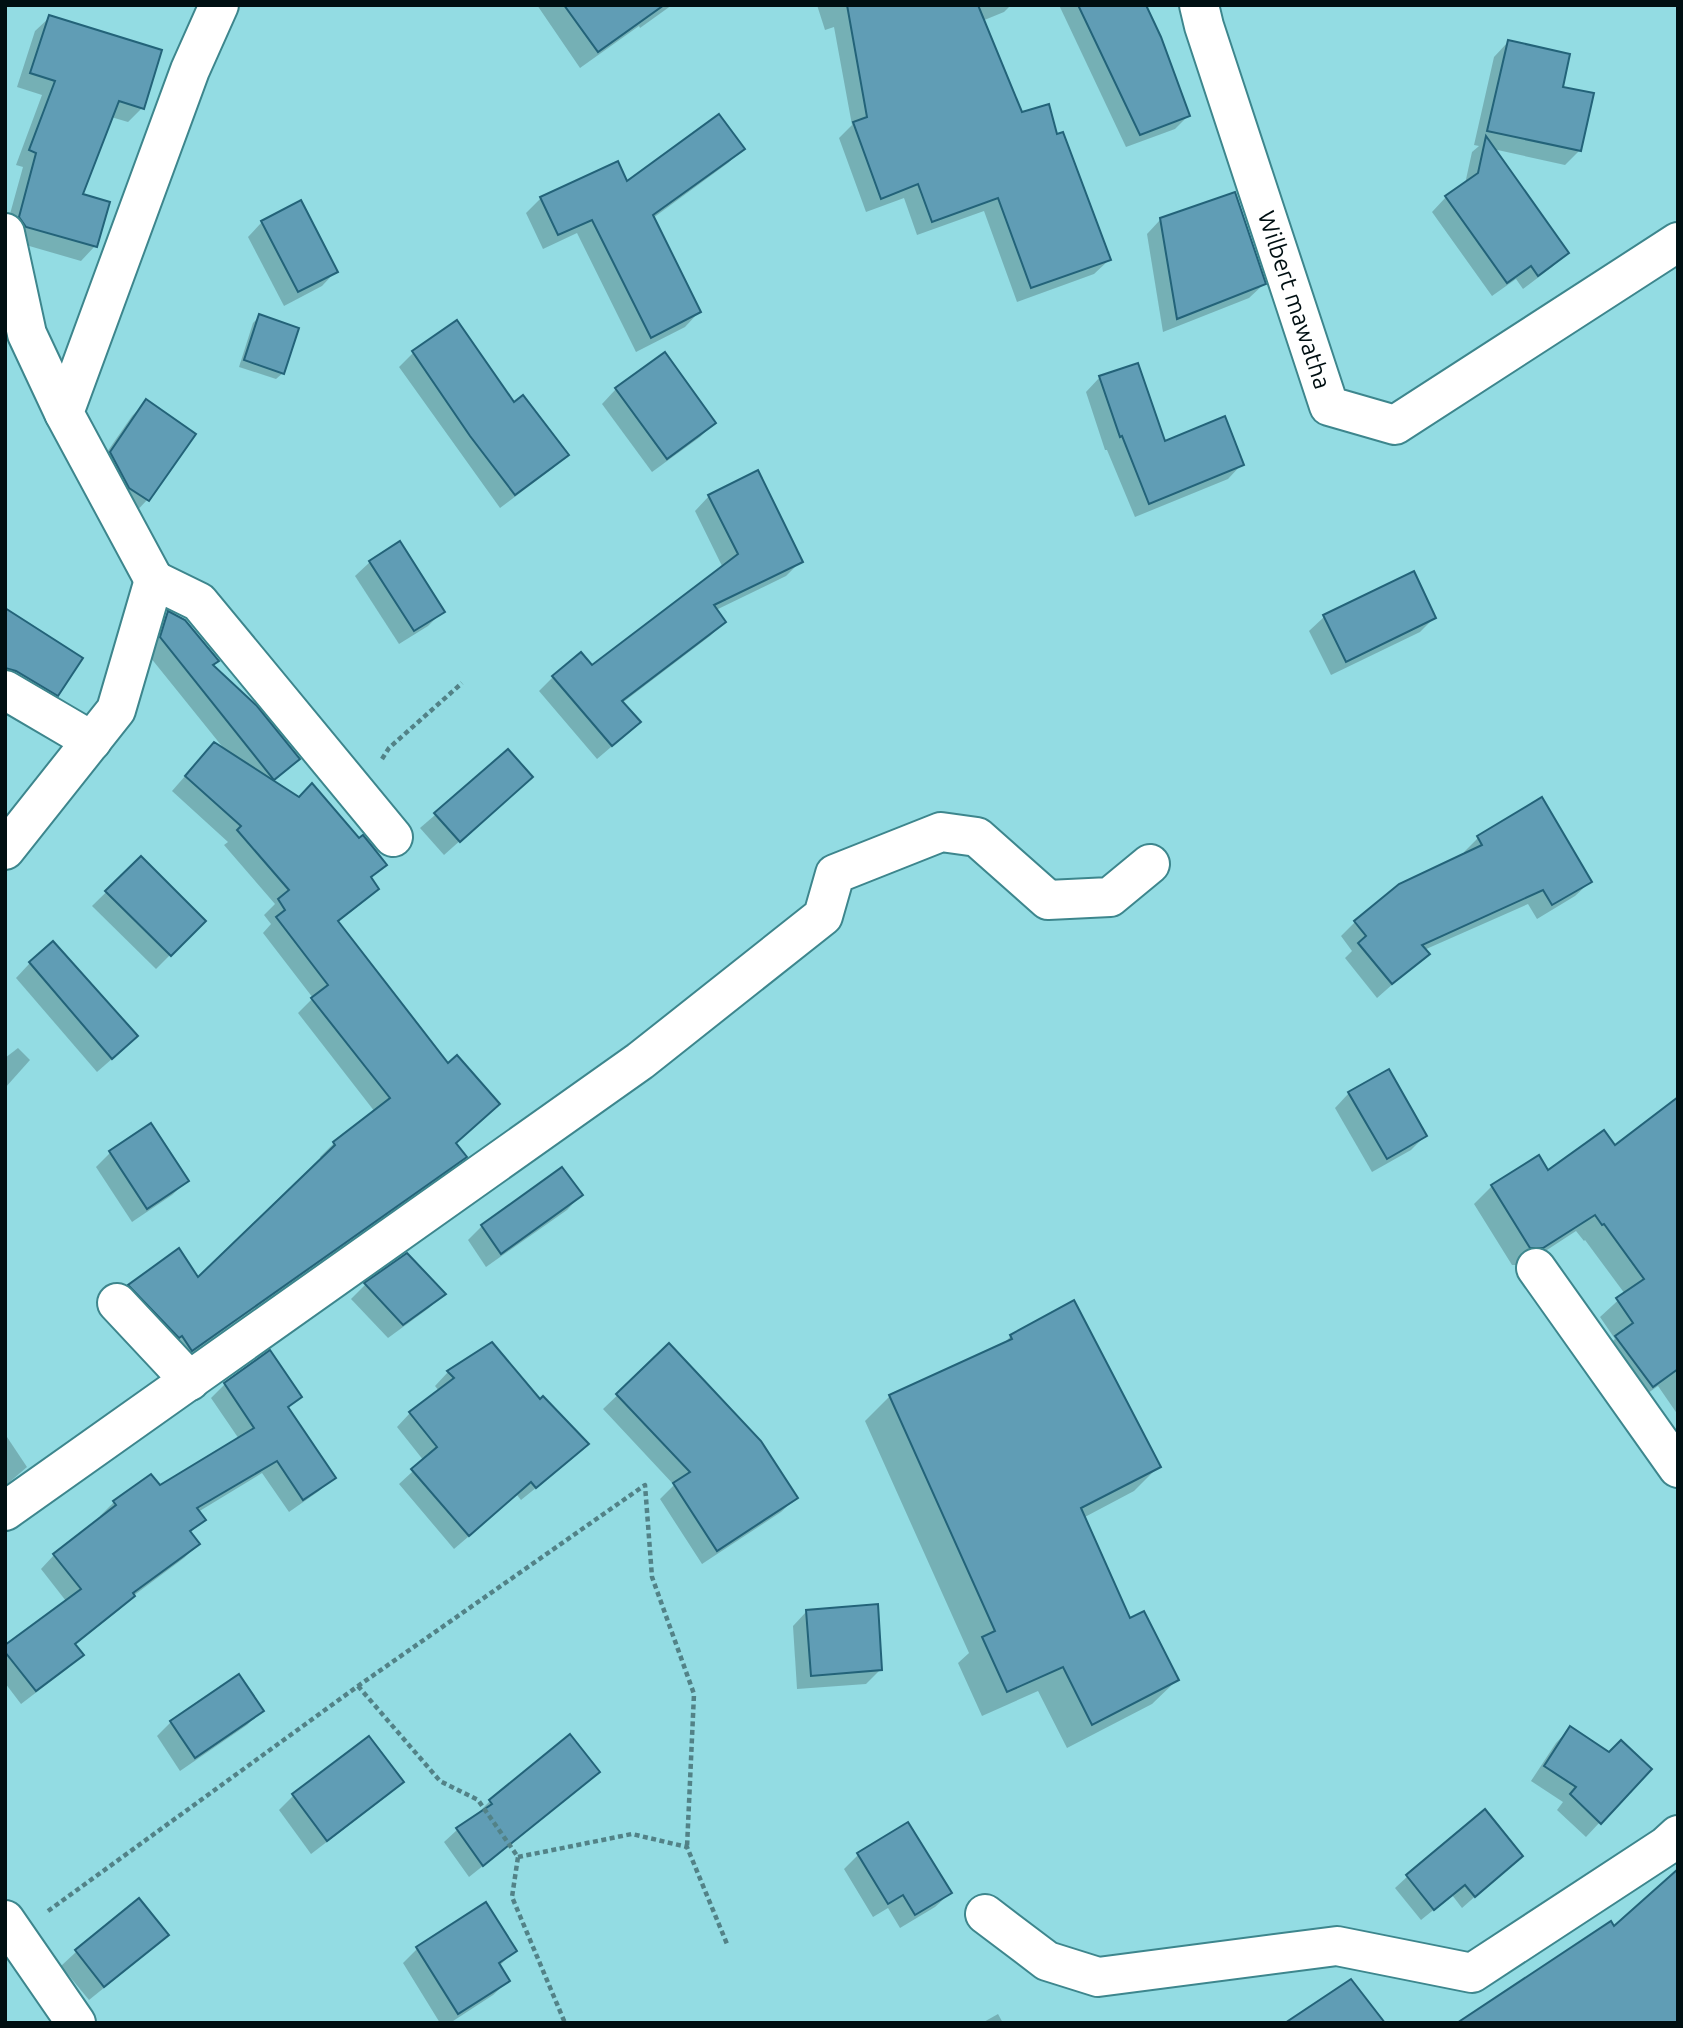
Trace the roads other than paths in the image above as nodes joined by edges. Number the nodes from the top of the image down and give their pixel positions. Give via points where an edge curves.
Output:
1 (219, 5) edge
2 (1199, 5) edge
3 (5, 233) edge
4 (1678, 242) edge
5 (64, 413) junction
6 (154, 580) junction
7 (5, 690) edge
8 (92, 741) junction
9 (11, 832) edge
10 (393, 838) dead end
11 (1150, 864) dead end
12 (1536, 1268) dead end
13 (117, 1303) dead end
14 (190, 1381) junction
15 (1678, 1468) edge
16 (5, 1511) edge
17 (1678, 1835) edge
18 (985, 1914) dead end
19 (11, 1928) edge
20 (76, 2023) edge

1 - 5 street via 190,70
2 - 4 street, Wilbert mawatha via 1329,406 1395,425
3 - 5 street via 27,334
5 - 6 street
6 - 8 street via 116,710
6 - 10 street via 199,602
7 - 8 street
8 - 9 street
11 - 14 street via 1110,897 1048,900 976,837 941,832 835,874 823,916 640,1060
12 - 15 street
13 - 14 street
14 - 16 street
17 - 18 street via 1472,1973 1337,1946 1098,1977 1047,1961
19 - 20 street

